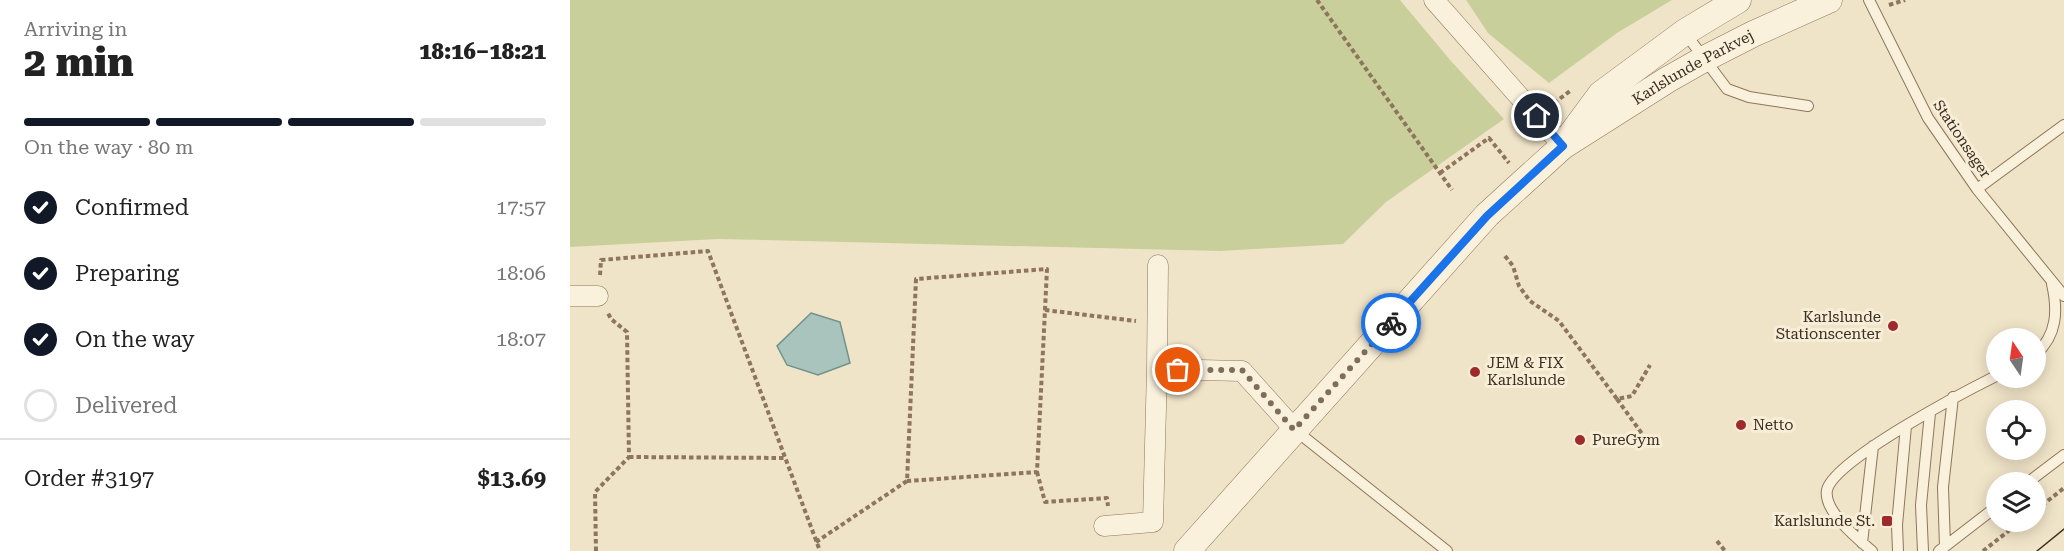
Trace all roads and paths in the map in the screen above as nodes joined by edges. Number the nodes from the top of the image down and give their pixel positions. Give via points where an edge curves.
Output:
1 (1317, 0) edge
2 (1434, 0) edge
3 (1738, 0) edge
4 (1829, 0) edge
5 (1869, 0) edge
6 (1684, 32) junction
7 (1704, 59) junction
8 (1808, 106) dead end
9 (2064, 125) edge
10 (1563, 146) junction
11 (1440, 174) junction
12 (1524, 182) junction
13 (1977, 189) junction
14 (1452, 190) dead end
15 (1505, 256) dead end
16 (1158, 265) dead end
17 (2052, 281) junction
18 (570, 296) edge
19 (598, 296) junction
20 (2064, 296) edge
21 (1045, 310) junction
22 (1158, 324) junction
23 (2046, 343) edge
24 (1650, 365) dead end
25 (1157, 369) junction
26 (1986, 381) edge
27 (1953, 397) junction
28 (1617, 399) junction
29 (1930, 413) junction
30 (1906, 426) junction
31 (1294, 430) junction
32 (1643, 435) dead end
33 (1873, 446) junction
34 (2064, 455) edge
35 (629, 457) junction
36 (785, 458) junction
37 (1037, 472) junction
38 (2042, 472) edge
39 (907, 481) junction
40 (2064, 488) edge
41 (2046, 502) edge
42 (1986, 515) edge
43 (1107, 525) joint
44 (2007, 532) edge
45 (1717, 541) dead end
46 (816, 542) junction
47 (1862, 543) junction
48 (1942, 549) edge
49 (596, 551) edge
50 (820, 551) edge
51 (1187, 551) edge
52 (1447, 551) edge
53 (1725, 551) edge
54 (1872, 551) edge
55 (1898, 551) edge
56 (1923, 551) edge
57 (1983, 551) edge

1 - 11 path
2 - 10 street
3 - 6 street, Karlslunde Parkvej
4 - 7 street, Karlslunde Parkvej
5 - 13 lane, Stationsager via 1928,118
6 - 7 lane
6 - 10 street, Karlslunde Parkvej via 1601,94
7 - 8 lane via 1727,89 1749,98
7 - 10 street, Karlslunde Parkvej
9 - 13 lane
10 - 12 street, Karlslunde Parkvej
11 - 12 path via 1489,138
11 - 14 path
12 - 31 street, Karlslunde Parkvej via 1487,216
13 - 17 lane, Stationsager
15 - 28 path via 1530,302 1559,321
16 - 22 street
17 - 20 lane, Stationsager
17 - 23 lane via 2055,320
18 - 19 street
19 - 35 path via 611,319 627,332
19 - 36 path via 601,260 708,251
21 - 22 path
21 - 37 path
21 - 39 path via 1047,269 916,279
22 - 25 street
24 - 28 path via 1632,396
25 - 31 street via 1242,370
25 - 43 street via 1152,522
26 - 27 lane
27 - 29 lane
27 - 48 lane via 1943,488
28 - 32 path
29 - 30 lane
29 - 56 lane via 1921,505
30 - 33 lane
30 - 55 lane
31 - 51 street, Karlslunde Parkvej
31 - 52 lane
33 - 47 lane
33 - 47 lane via 1836,476 1827,490 1833,513
34 - 38 lane
35 - 36 path
35 - 49 path via 595,492
36 - 46 path
37 - 39 path
37 - 43 path via 1045,502 1107,498
39 - 46 path
40 - 41 path
42 - 48 lane
44 - 57 path
45 - 53 path
46 - 50 path
47 - 54 lane

